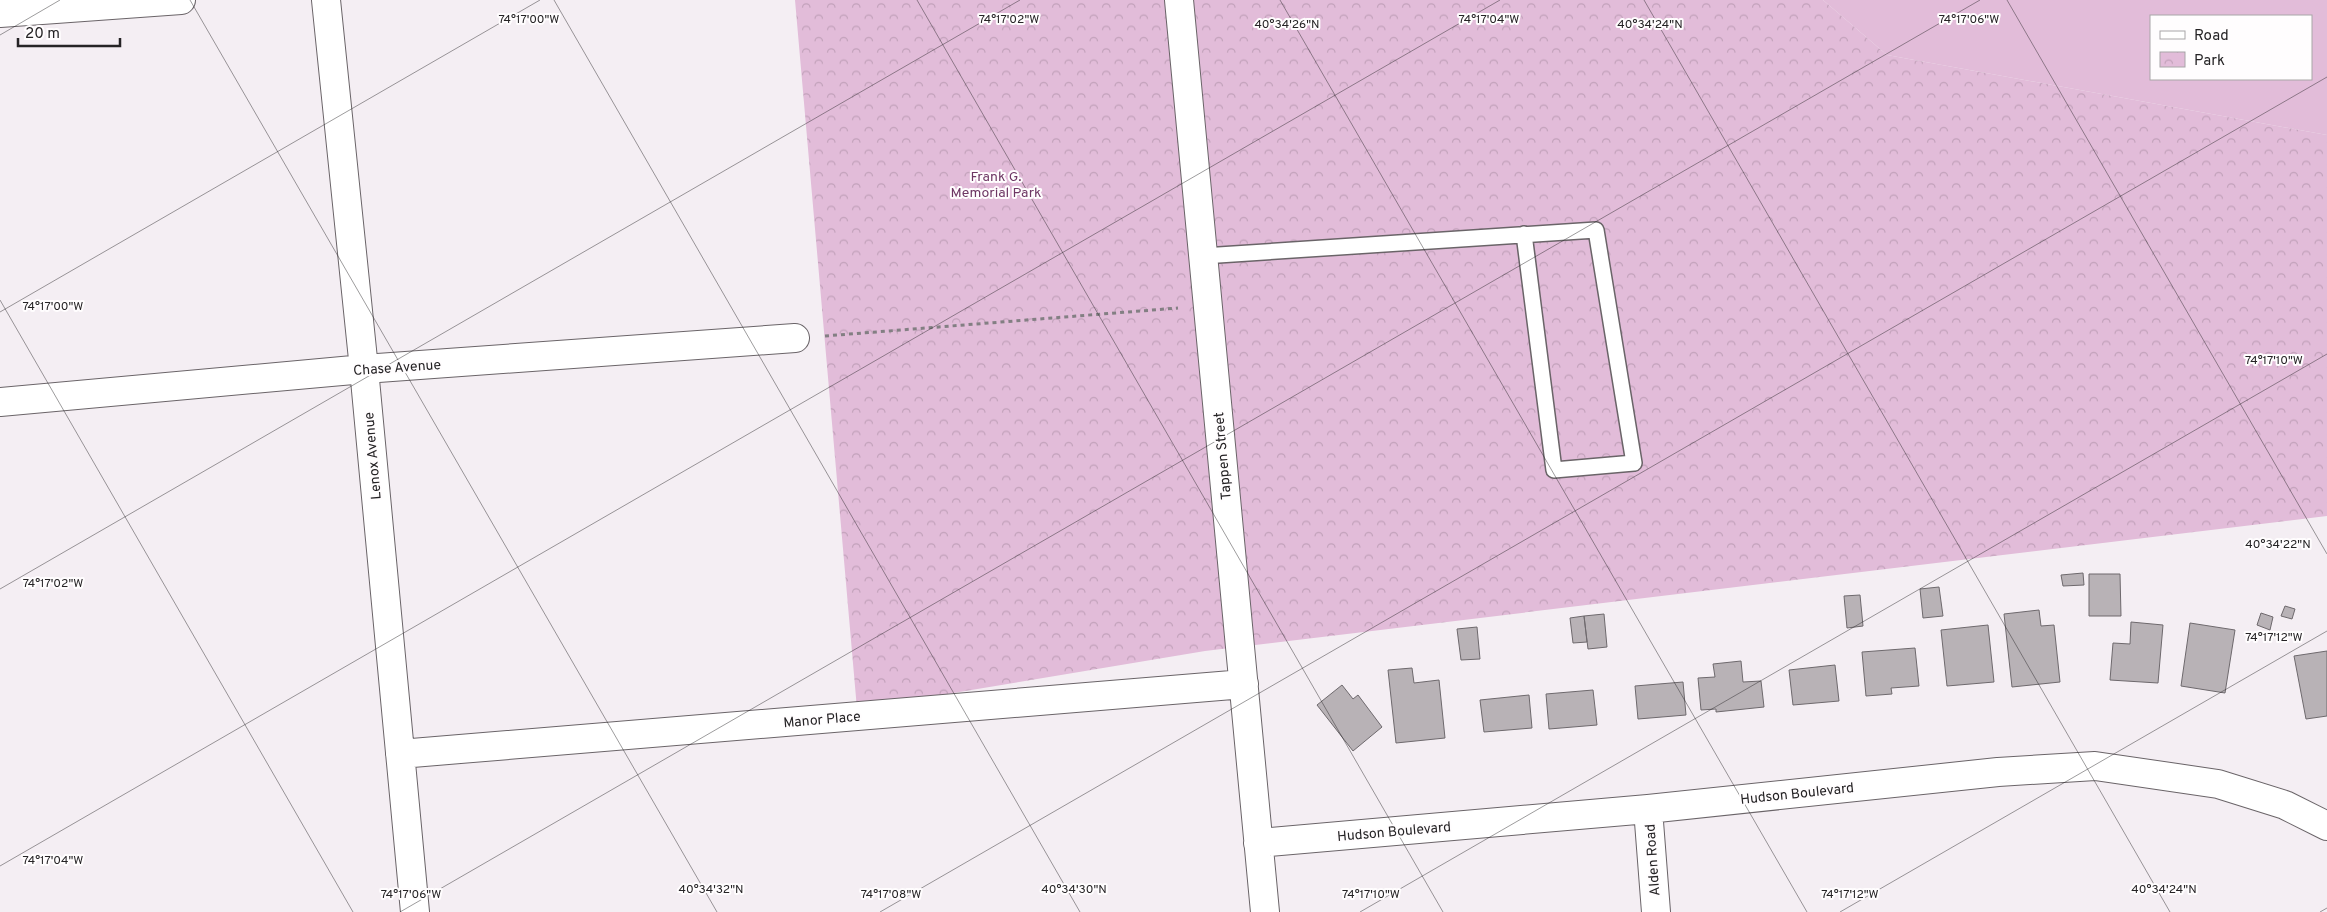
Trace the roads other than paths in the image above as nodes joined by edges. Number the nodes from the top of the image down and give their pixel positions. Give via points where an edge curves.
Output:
1 (181, 0) edge
2 (326, 0) edge
3 (1179, 0) edge
4 (0, 13) edge
5 (1524, 234) junction
6 (1204, 256) junction
7 (795, 338) road end
8 (364, 369) junction
9 (0, 402) edge
10 (1244, 684) junction
11 (400, 754) junction
12 (1648, 809) junction
13 (2327, 826) edge
14 (1258, 843) junction
15 (415, 912) edge
16 (1265, 912) edge
17 (1656, 912) edge

1 - 4 street
2 - 8 street, Lenox Avenue
3 - 6 street, Tappen Street
5 - 5 lane via 1554,470 1634,463 1596,230
5 - 6 lane
6 - 10 street, Tappen Street
7 - 8 street, Chase Avenue
8 - 9 street, Chase Avenue
8 - 11 street, Lenox Avenue
10 - 11 street, Manor Place
10 - 14 street, Tappen Street
11 - 15 street, Lenox Avenue
12 - 13 street, Hudson Boulevard via 1998,772 2095,766 2218,784 2285,805
12 - 14 street, Hudson Boulevard
12 - 17 street, Alden Road
14 - 16 street, Tappen Street

